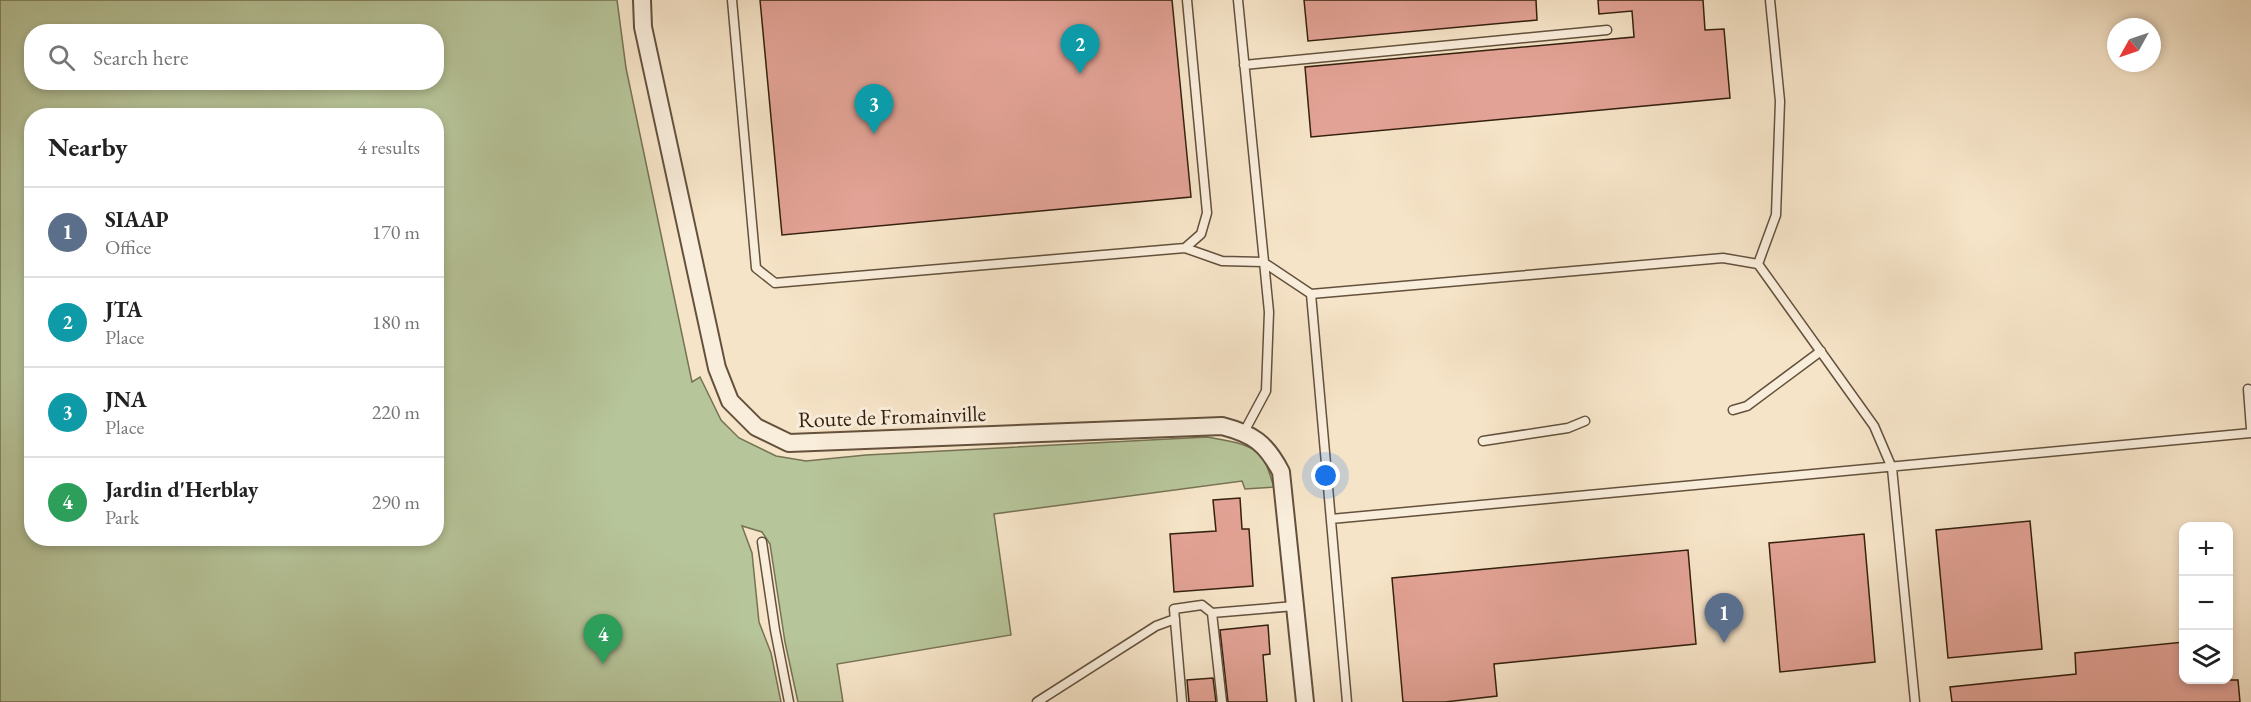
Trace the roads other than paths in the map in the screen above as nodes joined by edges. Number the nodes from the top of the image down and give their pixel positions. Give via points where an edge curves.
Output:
1 (642, 0) edge
2 (732, 0) edge
3 (1187, 0) edge
4 (1238, 0) edge
5 (1770, 0) edge
6 (1606, 30) dead end
7 (1244, 65) junction
8 (1185, 248) junction
9 (1263, 262) junction
10 (1758, 264) junction
11 (1311, 294) junction
12 (1821, 351) junction
13 (2248, 389) dead end
14 (1732, 410) dead end
15 (1585, 421) dead end
16 (2251, 431) edge
17 (1244, 432) junction
18 (1483, 441) dead end
19 (1892, 468) junction
20 (1331, 519) junction
21 (762, 542) dead end
22 (1295, 606) junction
23 (1212, 613) junction
24 (1174, 619) junction
25 (789, 702) edge
26 (1037, 702) edge
27 (1182, 702) edge
28 (1222, 702) edge
29 (1305, 702) edge
30 (1347, 702) edge
31 (1915, 702) edge

1 - 17 street, Route de Fromainville via 643,27 717,368 730,401 756,427 789,443 1222,426
2 - 8 lane via 756,268 775,283
3 - 8 lane via 1207,213 1201,234
4 - 7 lane
5 - 10 lane via 1780,101 1776,215
6 - 7 lane
7 - 9 lane
8 - 9 lane via 1222,261
9 - 11 lane
9 - 17 lane via 1269,312 1266,391
10 - 11 lane via 1723,258
10 - 12 lane
11 - 20 lane
12 - 14 lane via 1747,406
12 - 19 lane via 1874,426
13 - 16 lane
15 - 18 lane via 1568,428
16 - 19 lane
17 - 22 street, Route de Fromainville via 1270,452 1281,472
19 - 20 lane
19 - 31 lane
20 - 30 lane
21 - 25 lane
22 - 23 lane
22 - 29 street
23 - 24 lane via 1202,605 1174,609
23 - 28 lane
24 - 26 lane via 1156,626
24 - 27 lane

